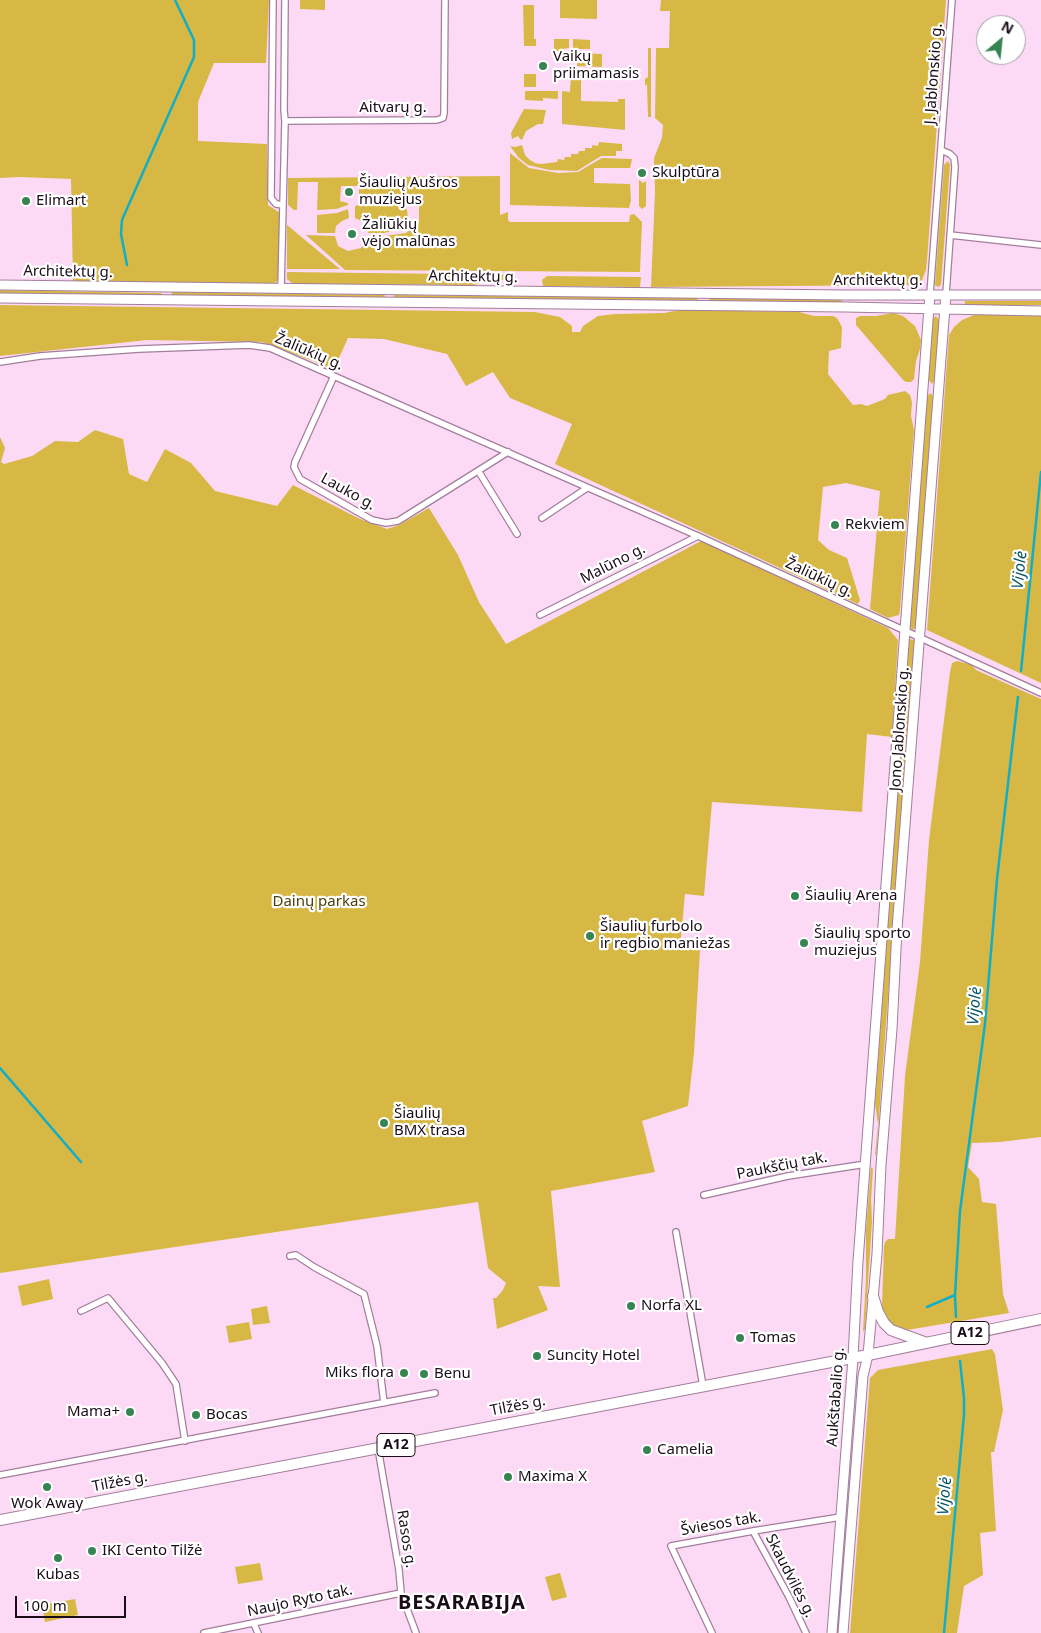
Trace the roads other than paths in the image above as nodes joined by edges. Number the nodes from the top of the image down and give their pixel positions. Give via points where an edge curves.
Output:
1 (273, 0) edge
2 (285, 0) edge
3 (445, 0) edge
4 (952, 0) edge
5 (286, 121) junction
6 (941, 150) junction
7 (283, 204) junction
8 (950, 235) junction
9 (1041, 245) edge
10 (0, 285) edge
11 (168, 288) junction
12 (281, 288) junction
13 (389, 290) junction
14 (704, 293) junction
15 (930, 294) junction
16 (946, 294) junction
17 (845, 295) junction
18 (1041, 295) edge
19 (0, 298) edge
20 (168, 300) junction
21 (389, 302) junction
22 (704, 306) junction
23 (845, 307) junction
24 (928, 309) junction
25 (945, 310) junction
26 (1041, 311) edge
27 (0, 362) edge
28 (334, 376) junction
29 (508, 452) junction
30 (479, 472) junction
31 (587, 488) junction
32 (542, 518) dead end
33 (517, 534) dead end
34 (698, 536) junction
35 (540, 615) dead end
36 (904, 631) junction
37 (920, 638) junction
38 (1041, 693) edge
39 (866, 1164) junction
40 (881, 1165) junction
41 (704, 1195) dead end
42 (676, 1232) dead end
43 (290, 1256) dead end
44 (873, 1296) junction
45 (81, 1311) dead end
46 (1041, 1319) edge
47 (927, 1342) junction
48 (868, 1355) junction
49 (853, 1358) junction
50 (703, 1386) junction
51 (435, 1393) dead end
52 (384, 1403) junction
53 (185, 1441) junction
54 (378, 1448) junction
55 (0, 1475) edge
56 (842, 1517) junction
57 (0, 1520) edge
58 (753, 1531) junction
59 (401, 1593) junction
60 (254, 1624) junction
61 (204, 1633) edge
62 (258, 1633) edge
63 (416, 1633) edge
64 (712, 1633) edge
65 (806, 1633) edge
66 (832, 1633) edge
67 (843, 1633) edge

1 - 7 street via 271,198 276,204
2 - 5 street
3 - 5 street, Aitvarų g. via 442,118
4 - 6 street, J. Jablonskio g.
5 - 7 street
6 - 8 street via 954,158 955,167
6 - 15 street, J. Jablonskio g.
7 - 12 street
8 - 9 street
8 - 16 street
10 - 11 main road, Architektų g.
11 - 12 main road, Architektų g.
11 - 20 main road
12 - 13 main road, Architektų g.
13 - 14 main road, Architektų g.
13 - 21 main road
14 - 17 main road, Architektų g.
14 - 22 main road
15 - 16 main road, Architektų g.
15 - 17 main road, Architektų g.
15 - 24 main road, Jono Jablonskio g.
16 - 18 main road, Architektų g.
16 - 25 main road, Jono Jablonskio g.
17 - 23 main road
19 - 20 main road, Architektų g.
20 - 21 main road, Architektų g.
21 - 22 main road, Architektų g.
22 - 23 main road, Architektų g.
23 - 24 main road, Architektų g.
24 - 25 main road, Architektų g.
24 - 36 main road, Jono Jablonskio g.
25 - 26 main road, Architektų g.
25 - 37 main road, Jono Jablonskio g.
27 - 28 street, Žaliūkių g. via 139,349 250,345 276,351
28 - 29 street, Žaliūkių g.
28 - 30 street, Lauko g. via 295,462 300,479 372,520 386,523 398,522
29 - 30 street, Lauko g.
29 - 31 street, Žaliūkių g.
30 - 33 street
31 - 32 street
31 - 34 street, Žaliūkių g.
34 - 35 street, Malūno g.
34 - 36 street, Žaliūkių g.
36 - 37 street, Žaliūkių g.
36 - 39 main road, Jono Jablonskio g.
37 - 38 street, Žaliūkių g.
37 - 40 main road, Jono Jablonskio g.
39 - 40 main road
39 - 41 street, Paukščių tak. via 788,1176
39 - 49 main road, Aukštabalio g.
40 - 44 main road, Aukštabalio g.
42 - 50 street
43 - 52 street via 296,1255 364,1294
44 - 47 highway via 878,1312 891,1330
44 - 48 main road, Aukštabalio g.
45 - 53 street via 108,1298 162,1363 176,1384
46 - 47 highway, Tilžės g. / A12
47 - 48 highway, Tilžės g. / A12
48 - 49 highway, Tilžės g. / A12
48 - 67 main road, Aukštabalio g. via 863,1376
49 - 50 highway, Tilžės g. / A12
49 - 56 main road, Aukštabalio g.
50 - 54 highway, Tilžės g. / A12
51 - 52 street
52 - 53 street
53 - 55 street
54 - 57 highway, Tilžės g. / A12
54 - 59 street, Rasos g.
56 - 58 street, Šviesos tak.
56 - 66 main road, Aukštabalio g.
58 - 64 street, Šviesos tak. via 671,1546
58 - 65 street, Skaudvilės g.
59 - 60 street, Naujo Ryto tak.
59 - 63 street, Rasos g.
60 - 61 street, Naujo Ryto tak.
60 - 62 street

